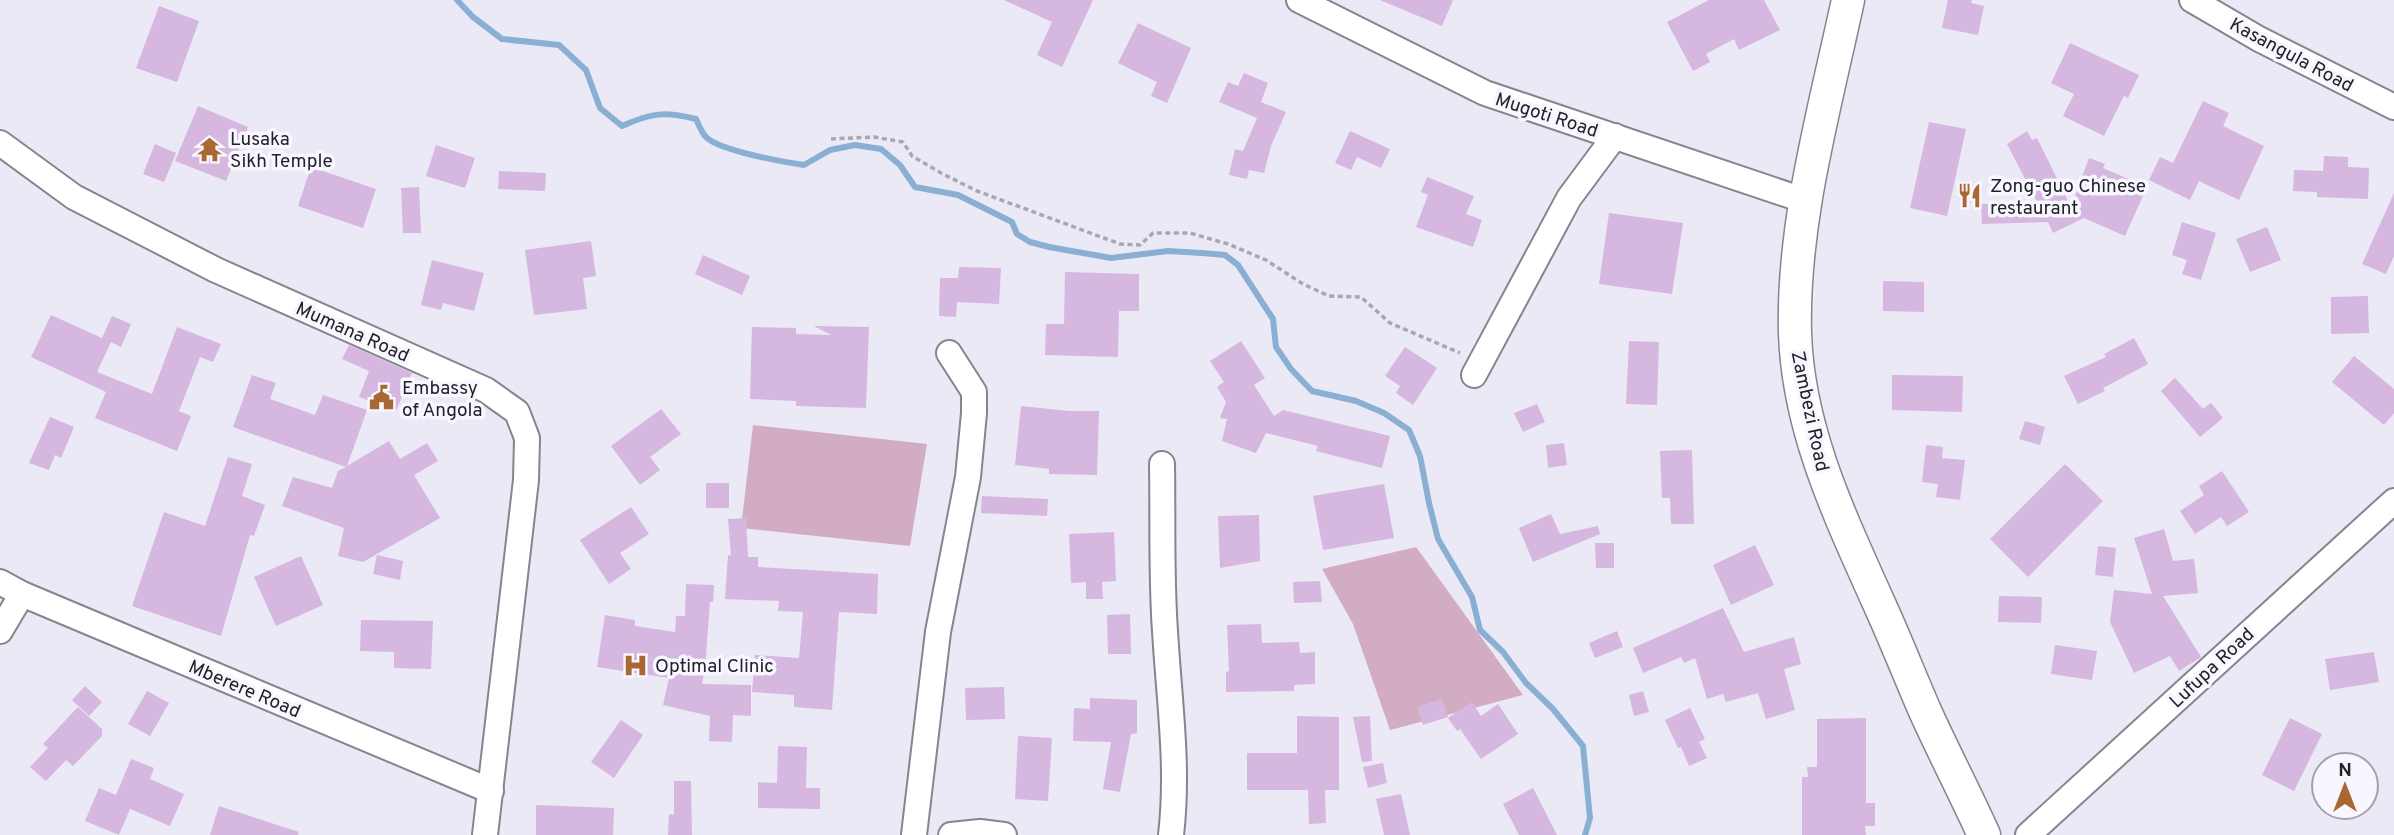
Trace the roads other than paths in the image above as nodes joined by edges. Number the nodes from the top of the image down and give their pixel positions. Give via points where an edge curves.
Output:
1 (1299, 0) edge
2 (1848, 0) edge
3 (2192, 0) edge
4 (2394, 107) edge
5 (1615, 136) junction
6 (0, 143) edge
7 (1806, 201) junction
8 (949, 353) dead end
9 (1478, 369) road end
10 (1162, 464) dead end
11 (2394, 501) edge
12 (0, 582) edge
13 (22, 594) junction
14 (0, 631) edge
15 (491, 791) junction
16 (485, 835) edge
17 (914, 835) edge
18 (951, 835) edge
19 (1004, 835) edge
20 (1171, 835) edge
21 (1984, 835) edge
22 (2028, 835) edge

1 - 5 street, Mugoti Road via 1485,93
2 - 7 main road, Zambezi Road
3 - 4 street, Kasangula Road
5 - 7 street, Mugoti Road
5 - 9 street via 1569,198
6 - 15 street, Mumana Road via 74,197 216,270 485,390 517,412 527,438 526,480
7 - 21 main road, Zambezi Road via 1798,256 1796,336 1812,437 1843,526
8 - 17 street via 974,392 974,413 968,477 938,632
10 - 20 street via 1164,628 1176,796
11 - 22 street, Lufupa Road
12 - 13 street, Mberere Road
13 - 14 street
13 - 15 street, Mberere Road
15 - 16 street, Mumana Road
18 - 19 street

